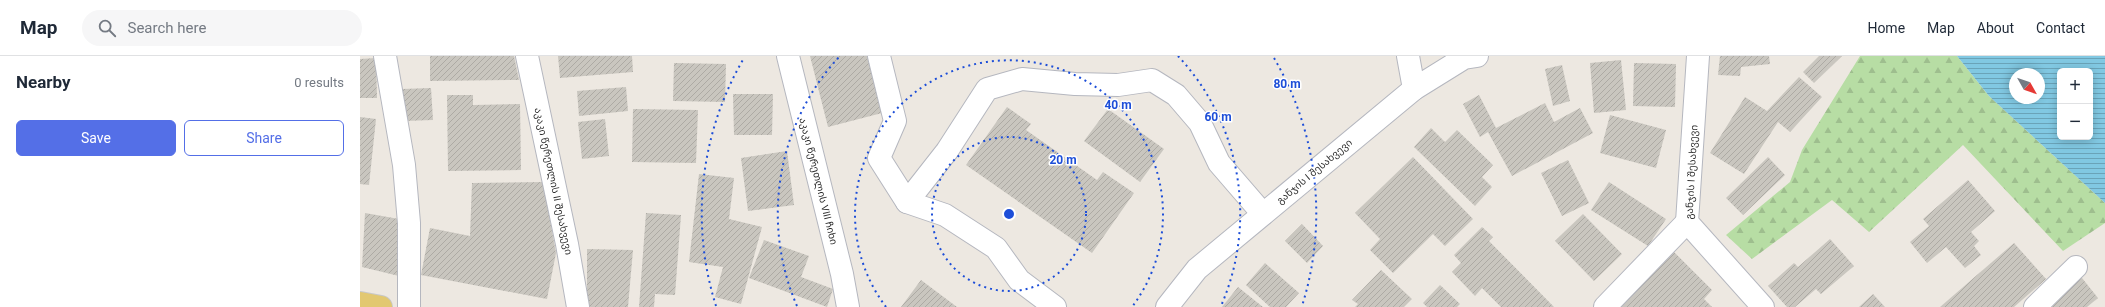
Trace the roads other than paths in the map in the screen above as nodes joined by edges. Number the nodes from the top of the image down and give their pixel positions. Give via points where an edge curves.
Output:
1 (385, 56) edge
2 (527, 56) edge
3 (788, 56) edge
4 (879, 56) edge
5 (1408, 56) edge
6 (1477, 56) edge
7 (1698, 56) edge
8 (1414, 89) junction
9 (907, 202) junction
10 (1263, 214) junction
11 (1687, 222) junction
12 (2076, 268) dead end
13 (360, 303) edge
14 (381, 307) edge
15 (409, 307) edge
16 (578, 307) edge
17 (848, 307) edge
18 (1056, 307) edge
19 (1167, 307) edge
20 (1605, 307) edge
21 (1763, 307) edge
22 (2035, 307) edge

1 - 15 street via 404,165 409,223
2 - 16 street, აკაკი წერეთლის II შესახვევი
3 - 17 street, აკაკი წერეთლის VIII ჩიხი
4 - 9 street via 895,121 879,158
5 - 8 street
6 - 8 street, განჯის I შესახვევი via 1464,58
7 - 11 street, განჯის I შესახვევი
8 - 10 street, განჯის I შესახვევი
9 - 10 street via 947,151 987,89 1022,79 1118,85 1152,80 1176,95 1200,123 1219,163
9 - 18 street via 945,215 996,248 1019,280
10 - 19 street, განჯის I შესახვევი via 1196,269
11 - 20 street
11 - 21 street, განჯის I შესახვევი
12 - 22 street
13 - 14 main road

